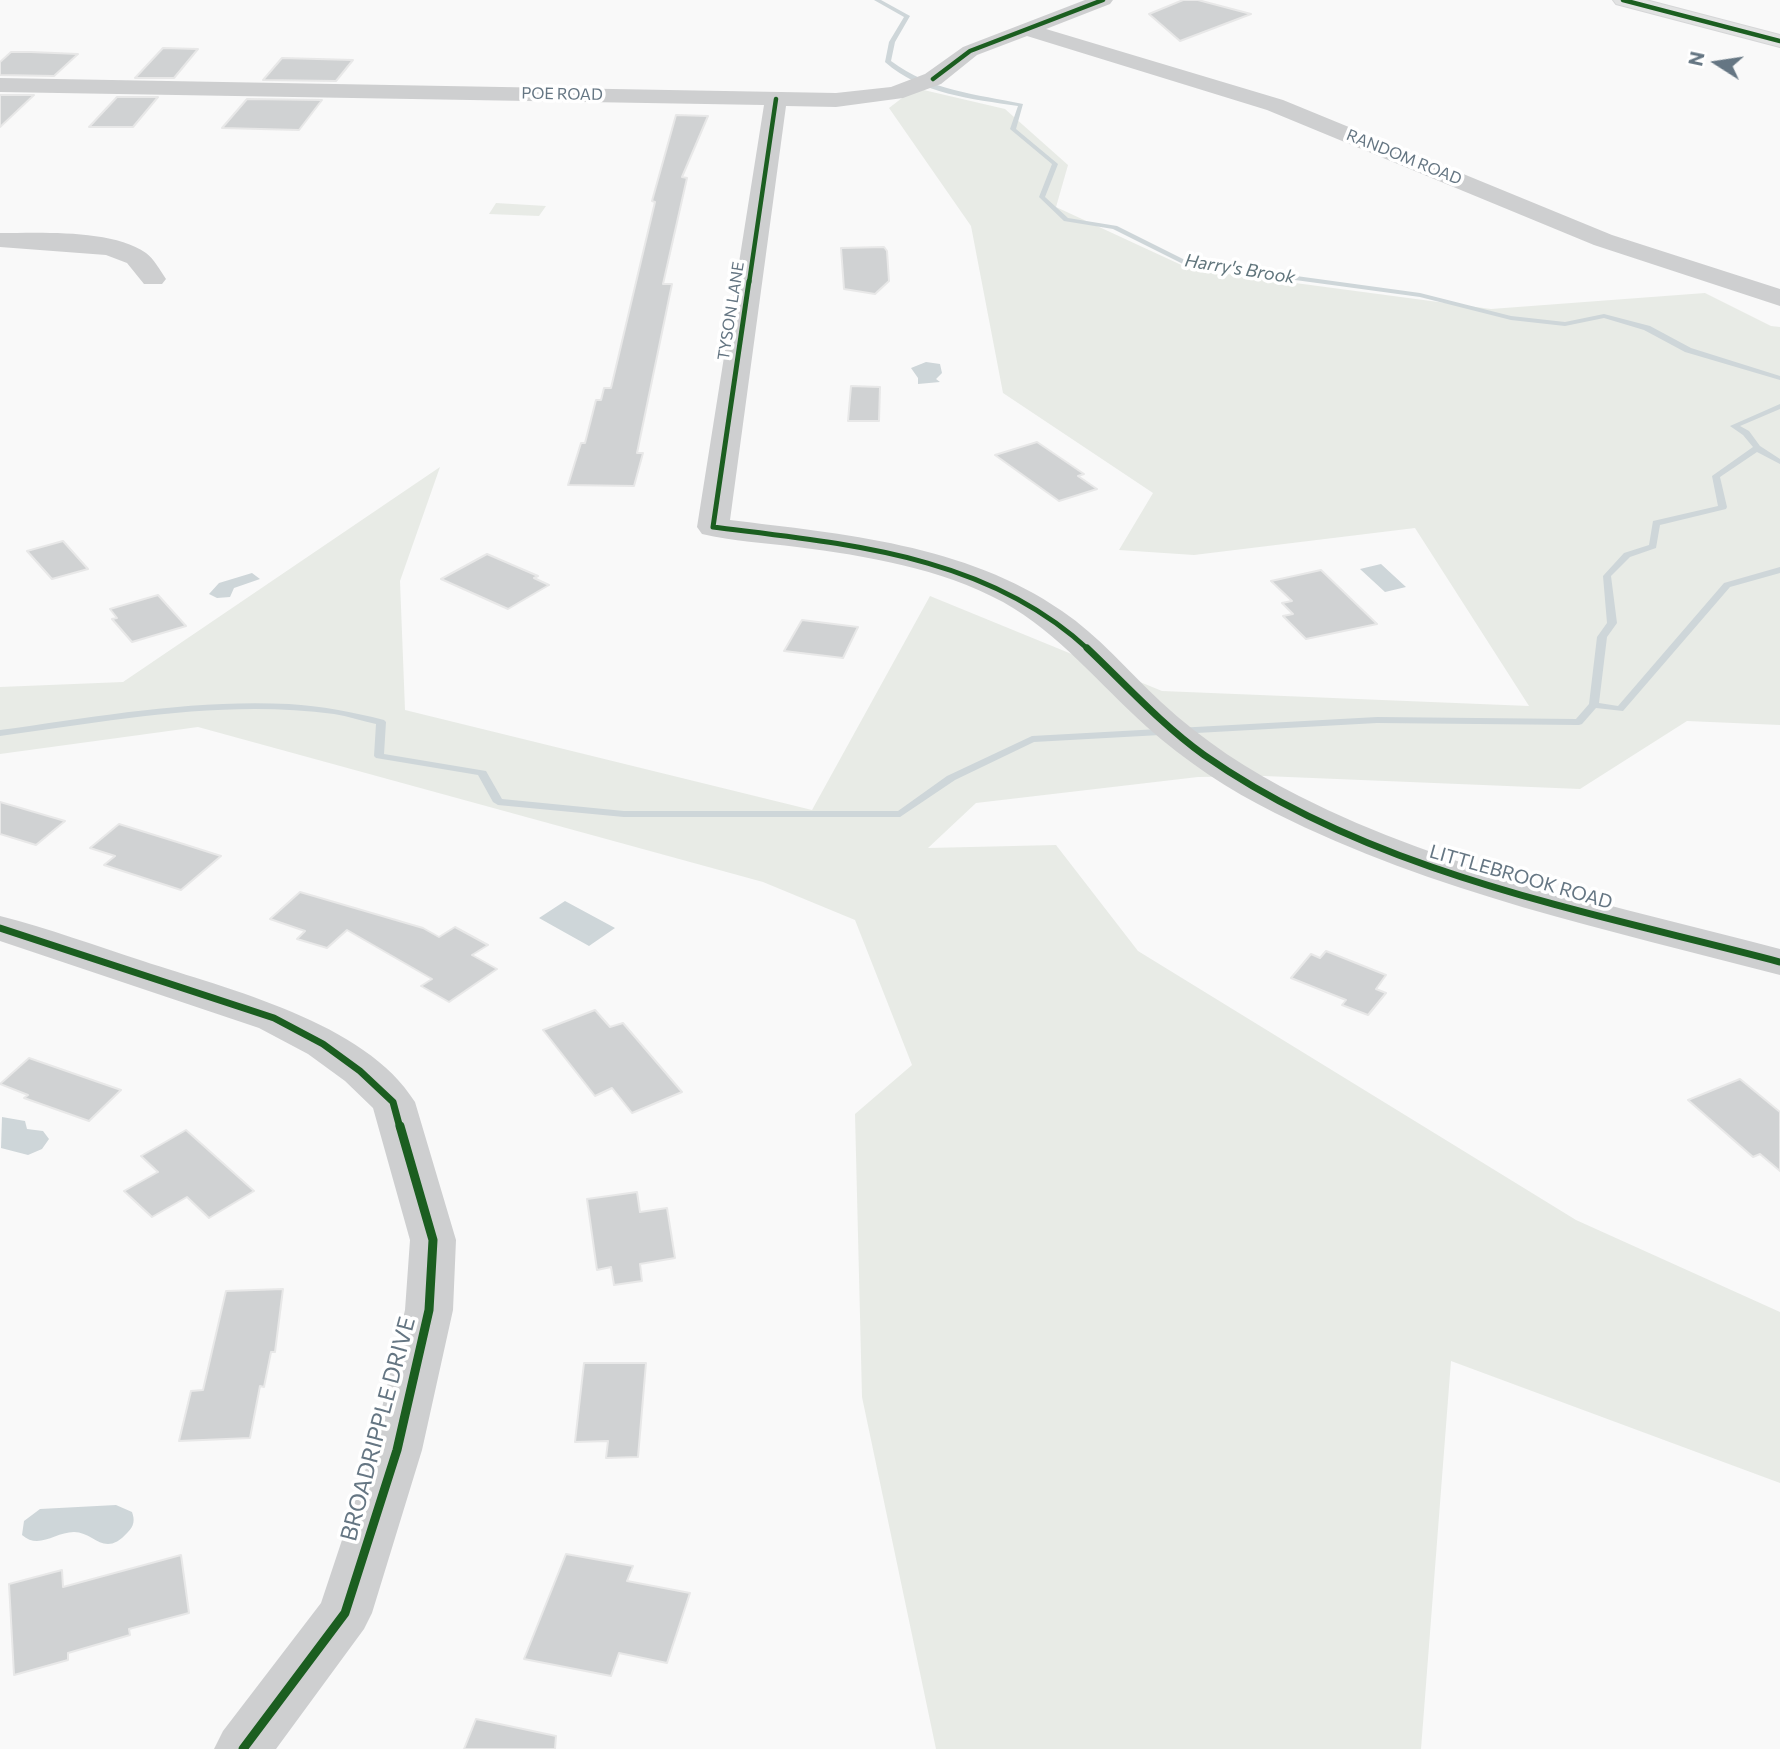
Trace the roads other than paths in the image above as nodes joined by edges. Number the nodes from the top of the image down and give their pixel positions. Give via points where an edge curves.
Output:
1 (1103, 0) edge
2 (1623, 0) edge
3 (1024, 29) junction
4 (1780, 41) edge
5 (0, 85) edge
6 (776, 99) junction
7 (0, 240) edge
8 (153, 279) dead end
9 (1780, 298) edge
10 (713, 527) joint
11 (0, 928) edge
12 (1780, 962) edge
13 (243, 1749) edge

1 - 3 street, POE ROAD
2 - 4 main road
3 - 6 street, POE ROAD via 970,51 923,82 895,93 836,100
3 - 9 street, RANDOM ROAD via 1275,105 1603,240
5 - 6 street, POE ROAD
6 - 10 street, TYSON LANE
7 - 8 street via 107,248 133,256
10 - 12 street, LITTLEBROOK ROAD via 892,553 975,578 1050,617 1176,732 1284,803 1354,838 1433,870 1520,897
11 - 13 street, BROADRIPPLE DRIVE via 274,1018 323,1044 393,1102 433,1240 429,1310 397,1450 345,1613

